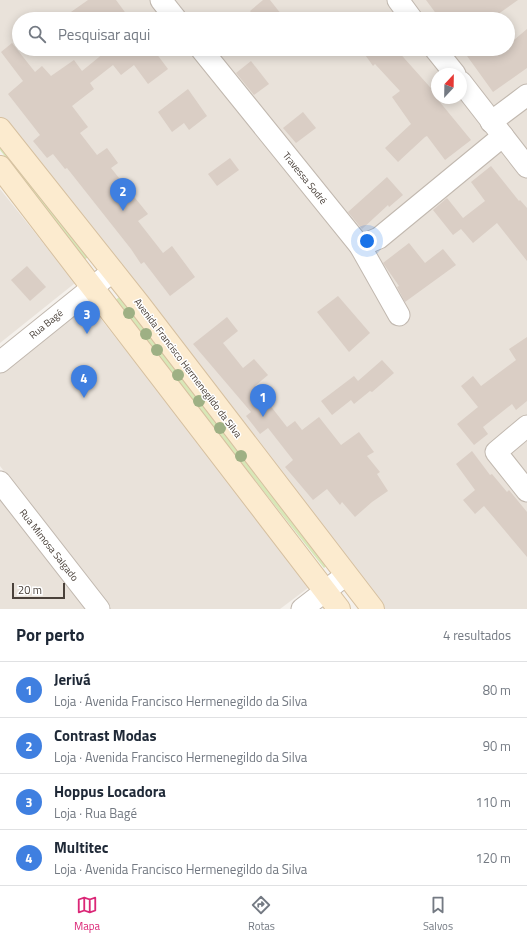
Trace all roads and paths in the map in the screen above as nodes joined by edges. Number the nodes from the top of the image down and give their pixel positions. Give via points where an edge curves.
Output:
1 (161, 0) edge
2 (398, 0) edge
3 (170, 12) edge
4 (407, 12) edge
5 (207, 56) edge
6 (441, 56) edge
7 (450, 68) edge
8 (467, 90) edge
9 (527, 95) edge
10 (0, 129) edge
11 (497, 129) junction
12 (0, 167) edge
13 (527, 167) edge
14 (360, 246) junction
15 (113, 271) junction
16 (93, 287) junction
17 (399, 316) dead end
18 (0, 362) edge
19 (527, 426) edge
20 (0, 482) edge
21 (527, 491) edge
22 (346, 575) junction
23 (325, 592) junction
24 (99, 609) edge
25 (302, 609) edge
26 (339, 609) edge
27 (373, 609) edge

1 - 3 street
2 - 4 street
5 - 14 street, Travessa Sodré
6 - 7 street
8 - 11 street
9 - 11 street
10 - 15 main road, Avenida Francisco Hermenegildo da Silva
11 - 13 street
11 - 14 street via 379,238
12 - 16 main road
14 - 17 street, Travessa Sodré
15 - 16 street, Rua Bagé
15 - 22 main road, Avenida Francisco Hermenegildo da Silva
16 - 18 street, Rua Bagé
16 - 23 main road
19 - 21 street via 496,452
20 - 24 street, Rua Mimosa Salgado
22 - 23 street
22 - 27 main road, Avenida Francisco Hermenegildo da Silva
23 - 25 street
23 - 26 main road

